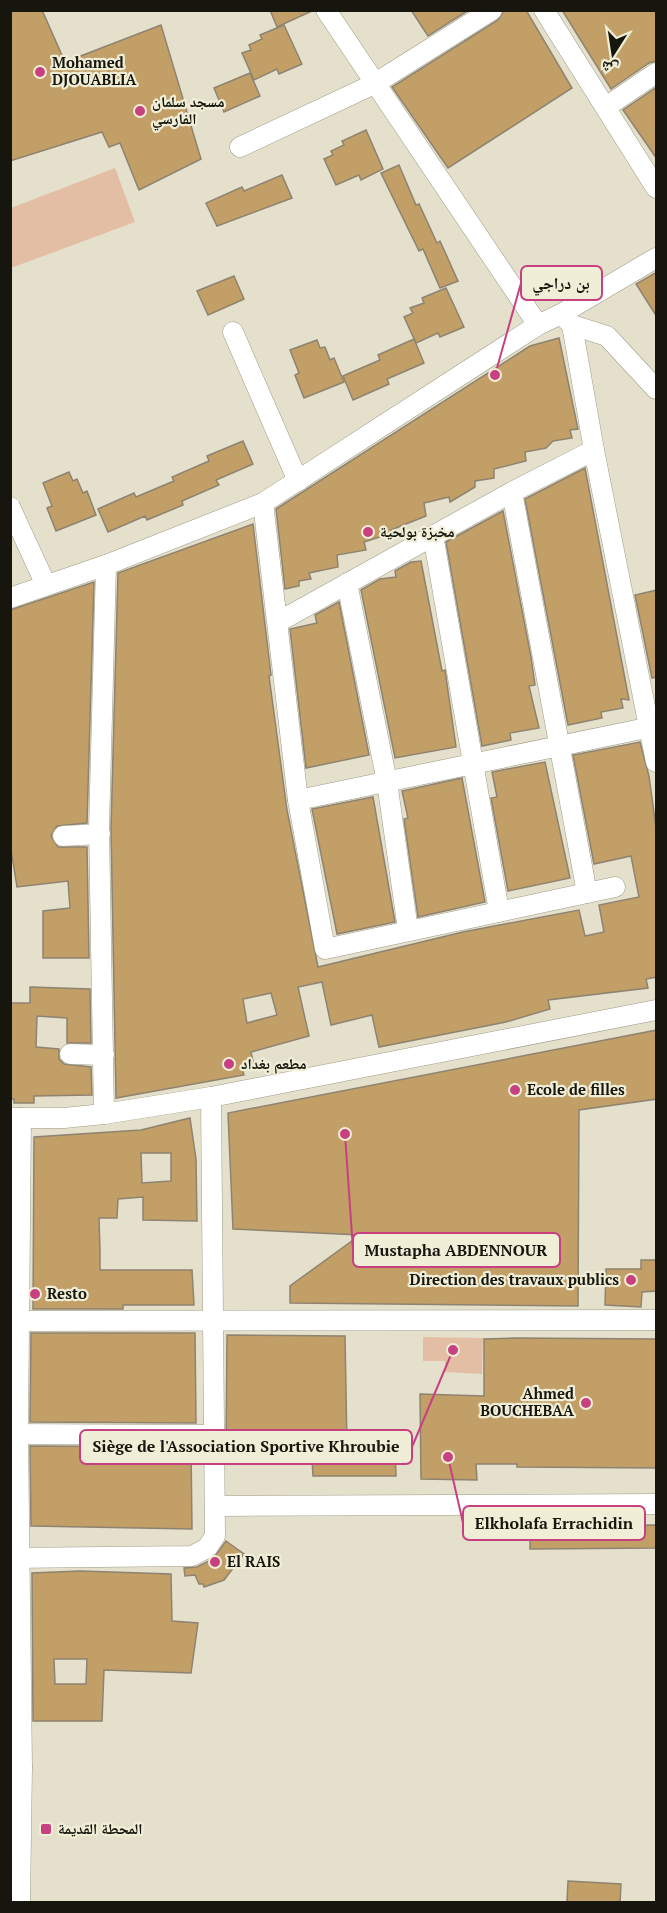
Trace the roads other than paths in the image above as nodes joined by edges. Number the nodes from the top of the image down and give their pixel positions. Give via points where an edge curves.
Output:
1 (326, 10) edge
2 (492, 10) edge
3 (544, 10) edge
4 (657, 73) edge
5 (374, 84) junction
6 (606, 107) junction
7 (240, 147) dead end
8 (657, 188) edge
9 (657, 258) edge
10 (566, 319) junction
11 (538, 325) junction
12 (233, 332) dead end
13 (657, 389) edge
14 (594, 450) junction
15 (297, 481) junction
16 (512, 492) junction
17 (263, 503) junction
18 (10, 507) edge
19 (433, 535) junction
20 (106, 565) junction
21 (348, 583) junction
22 (46, 585) junction
23 (10, 598) edge
24 (278, 622) junction
25 (653, 726) edge
26 (560, 745) junction
27 (657, 762) edge
28 (475, 763) junction
29 (387, 782) junction
30 (298, 800) junction
31 (100, 834) junction
32 (63, 836) dead end
33 (615, 887) dead end
34 (587, 893) junction
35 (499, 911) junction
36 (408, 930) junction
37 (657, 1010) edge
38 (70, 1054) dead end
39 (104, 1055) junction
40 (211, 1097) junction
41 (104, 1114) junction
42 (16, 1118) edge
43 (657, 1320) edge
44 (214, 1321) junction
45 (15, 1322) edge
46 (14, 1434) edge
47 (215, 1435) junction
48 (657, 1504) edge
49 (216, 1506) junction
50 (14, 1558) edge
51 (16, 1767) edge
52 (20, 1902) edge

1 - 5 street
2 - 5 street
3 - 6 street
4 - 6 street
5 - 7 street
5 - 11 street
6 - 8 street
9 - 10 street
10 - 11 street
10 - 13 street via 607,336
10 - 14 street
11 - 15 street
12 - 15 street
14 - 16 street
14 - 25 street
15 - 17 street
16 - 19 street
16 - 26 street
17 - 20 street
17 - 24 street
18 - 22 street
19 - 21 street
19 - 28 street
20 - 22 street
20 - 31 street
21 - 24 street
21 - 29 street
22 - 23 street
24 - 30 street
25 - 26 street
25 - 27 street
26 - 28 street
26 - 34 street
28 - 29 street
28 - 35 street
29 - 30 street
29 - 36 street
30 - 36 street via 325,949
31 - 32 street
31 - 39 street
33 - 34 street
34 - 35 street
35 - 36 street
37 - 40 street
38 - 39 street
39 - 41 street
40 - 41 street
40 - 44 street
41 - 42 street
42 - 45 street
43 - 44 street
44 - 45 street
44 - 47 street
45 - 46 street
46 - 47 street
46 - 50 street
47 - 49 street
48 - 49 street
49 - 50 street via 215,1536 207,1548 192,1556
50 - 51 street
51 - 52 street

